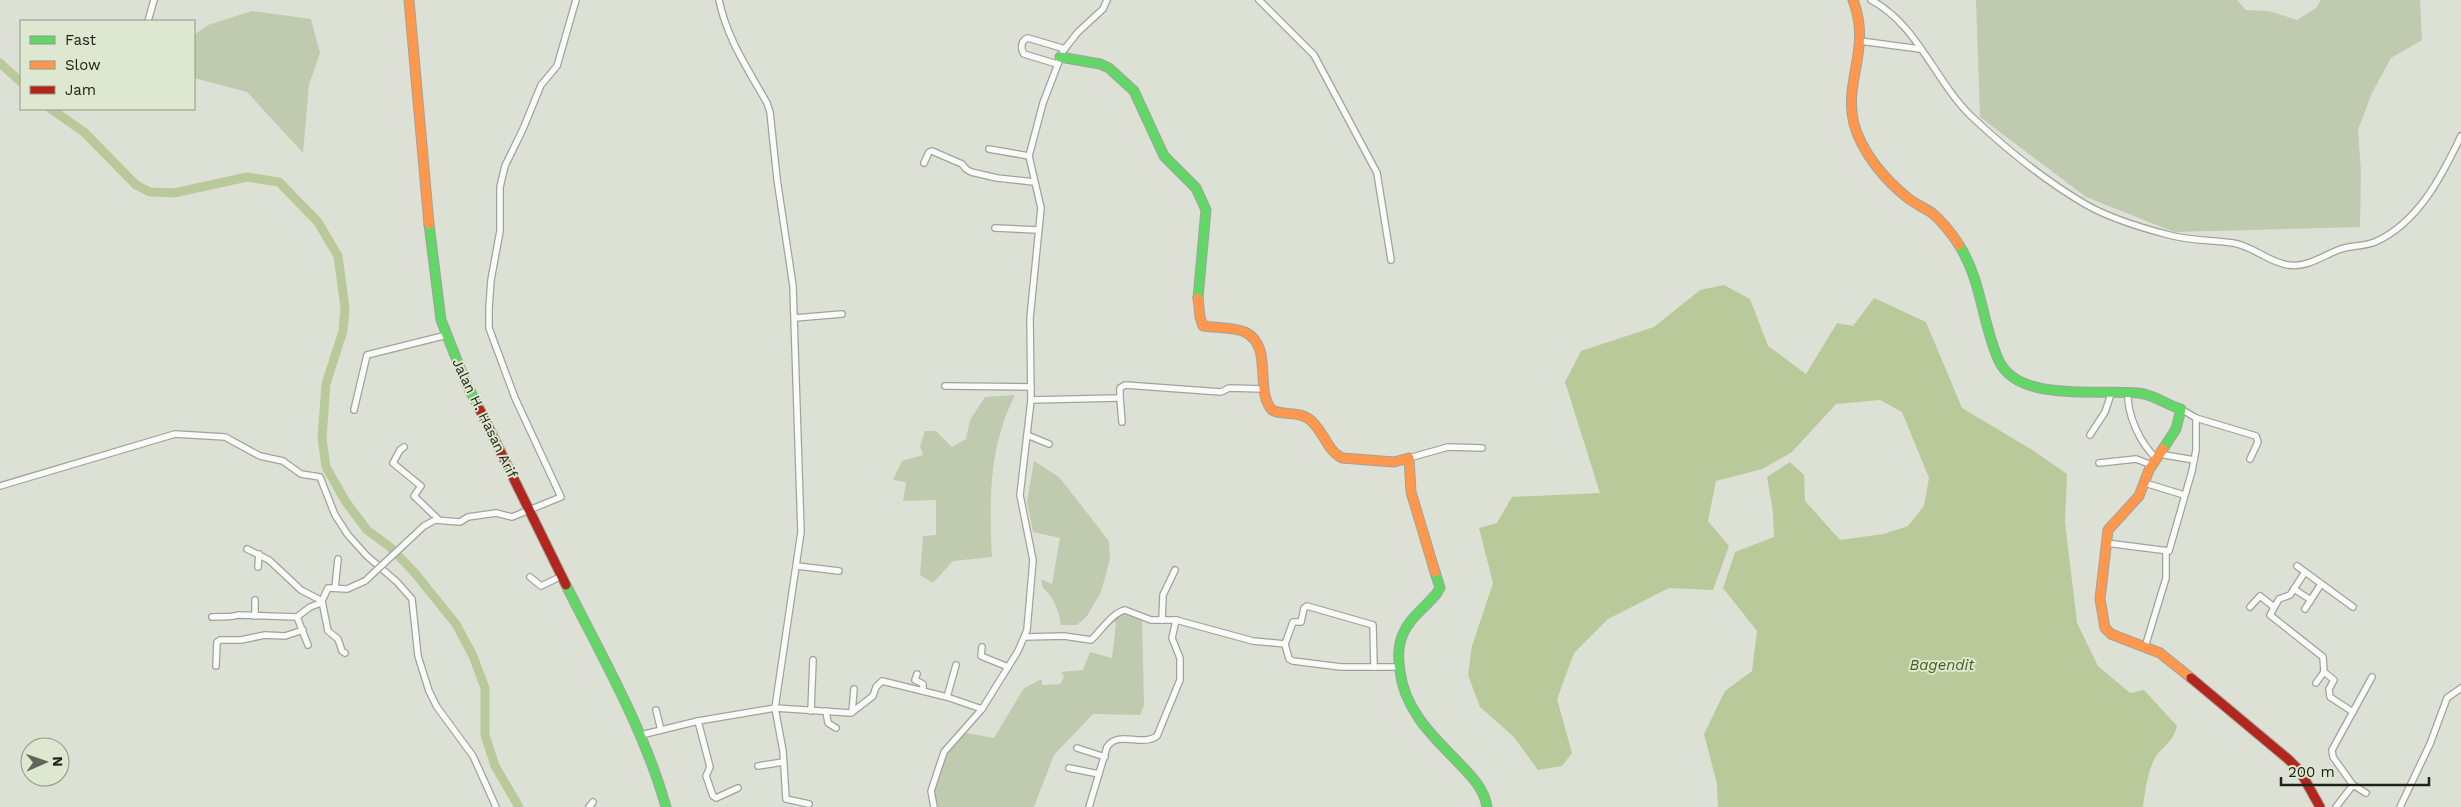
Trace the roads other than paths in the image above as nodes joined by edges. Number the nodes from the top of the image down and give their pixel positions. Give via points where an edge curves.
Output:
1 (154, 0) edge
2 (409, 0) edge
3 (576, 0) edge
4 (719, 0) edge
5 (1106, 0) edge
6 (1259, 0) edge
7 (1854, 0) edge
8 (1871, 0) edge
9 (148, 20) edge
10 (1860, 35) junction
11 (1065, 49) junction
12 (1920, 49) junction
13 (1059, 61) junction
14 (2461, 136) edge
15 (989, 149) dead end
16 (1029, 156) junction
17 (924, 163) dead end
18 (1034, 182) junction
19 (995, 228) dead end
20 (1038, 230) junction
21 (1391, 260) dead end
22 (842, 314) dead end
23 (795, 318) junction
24 (447, 335) junction
25 (945, 386) dead end
26 (1031, 387) junction
27 (1264, 389) junction
28 (2128, 393) junction
29 (2111, 394) junction
30 (1117, 398) junction
31 (1031, 400) junction
32 (2181, 409) junction
33 (354, 410) dead end
34 (2196, 418) junction
35 (1122, 422) dead end
36 (1027, 435) junction
37 (2090, 435) dead end
38 (1049, 444) dead end
39 (404, 448) dead end
40 (1482, 448) dead end
41 (1409, 458) junction
42 (2156, 459) junction
43 (2250, 459) dead end
44 (2194, 460) junction
45 (2099, 463) dead end
46 (2145, 483) junction
47 (0, 486) edge
48 (2184, 495) junction
49 (530, 511) junction
50 (436, 520) junction
51 (2106, 542) junction
52 (247, 549) dead end
53 (2166, 552) junction
54 (259, 554) junction
55 (338, 560) dead end
56 (798, 566) junction
57 (2296, 566) dead end
58 (258, 567) dead end
59 (1175, 570) dead end
60 (838, 571) dead end
61 (2305, 572) junction
62 (562, 576) junction
63 (530, 577) dead end
64 (2321, 584) junction
65 (334, 588) junction
66 (2294, 590) junction
67 (255, 600) dead end
68 (2311, 600) junction
69 (322, 601) junction
70 (2250, 607) dead end
71 (2274, 607) junction
72 (2353, 607) dead end
73 (2305, 610) dead end
74 (255, 616) junction
75 (212, 617) dead end
76 (297, 618) junction
77 (1162, 620) junction
78 (1176, 620) junction
79 (302, 630) junction
80 (1025, 638) junction
81 (1285, 644) junction
82 (308, 645) dead end
83 (982, 647) dead end
84 (2145, 647) junction
85 (346, 653) dead end
86 (813, 660) dead end
87 (956, 665) dead end
88 (216, 666) dead end
89 (1008, 667) junction
90 (1374, 667) junction
91 (1399, 667) junction
92 (2324, 672) junction
93 (917, 674) dead end
94 (2372, 677) dead end
95 (2316, 683) dead end
96 (2461, 688) edge
97 (854, 689) dead end
98 (923, 691) junction
99 (946, 697) junction
100 (775, 708) junction
101 (982, 709) junction
102 (656, 710) dead end
103 (811, 711) junction
104 (826, 711) junction
105 (852, 712) junction
106 (2353, 712) junction
107 (698, 721) junction
108 (836, 728) dead end
109 (661, 730) junction
110 (641, 735) junction
111 (1077, 748) dead end
112 (1104, 757) junction
113 (783, 762) junction
114 (758, 766) dead end
115 (1069, 768) dead end
116 (1099, 774) junction
117 (2353, 785) junction
118 (738, 788) dead end
119 (2366, 793) dead end
120 (809, 804) dead end
121 (496, 807) edge
122 (666, 807) edge
123 (934, 807) edge
124 (1089, 807) edge
125 (1487, 807) edge
126 (2320, 807) edge
127 (2336, 807) edge
128 (2400, 807) edge

1 - 9 street
2 - 24 street, Jalan H. Hasan Arif via 436,295
3 - 49 street via 556,66 541,85 505,166 500,187 500,231 491,280 489,328 515,398 562,497
4 - 23 street via 725,28 734,48 768,103
5 - 11 street via 1103,9
6 - 21 street via 1314,55 1378,173
7 - 10 street via 1860,18
8 - 12 street via 1884,6
10 - 12 street
10 - 29 street via 1852,111 1859,138 1867,154 1894,184 1934,215 1960,247 1984,307 1999,361 2007,373 2033,386
11 - 13 street
11 - 13 street via 1028,38 1023,42 1024,54
12 - 14 street via 1956,101 1971,116 2008,149 2086,204 2169,235 2242,245 2290,266 2373,242 2400,225 2446,169
13 - 16 street
13 - 27 street via 1100,64 1134,91 1164,156 1203,199 1206,210 1198,314 1202,326 1249,335 1261,354
15 - 16 street
16 - 18 street
17 - 18 street via 932,151 962,164 971,172
18 - 20 street via 1041,208
19 - 20 street
20 - 26 street via 1030,318
22 - 23 street
23 - 56 street via 801,532
24 - 33 street via 367,355
24 - 49 street, Jalan H. Hasan Arif via 466,382
25 - 26 street
26 - 31 street
27 - 30 street via 1229,388 1221,392 1125,385 1120,388
27 - 41 street via 1272,410 1308,418 1342,458 1394,462
28 - 29 street
28 - 32 street via 2141,393
28 - 42 street via 2129,409 2141,438
29 - 37 street via 2105,412
30 - 31 street
30 - 35 street
31 - 36 street
32 - 34 street
32 - 42 street via 2176,429
34 - 43 street via 2256,436 2258,442
34 - 44 street
36 - 38 street
36 - 80 street via 1020,495 1033,560
39 - 50 street via 394,463 421,486 414,497
40 - 41 street via 1448,447
41 - 91 street via 1411,492 1440,590 1416,613 1404,631
42 - 44 street
42 - 45 street
42 - 46 street
44 - 48 street
46 - 48 street
46 - 51 street via 2140,496 2108,530
47 - 121 street via 175,434 225,437 260,456 283,461 301,474 320,477 335,515 356,546 398,582 412,599 418,656 429,691 437,708 472,756
48 - 53 street via 2170,549
49 - 50 street via 512,517 496,513 468,517 460,522
49 - 62 street, Jalan H. Hasan Arif
50 - 65 street, bridge via 424,526 365,581 347,588
51 - 53 street
51 - 84 street via 2100,599 2105,628 2111,634
52 - 54 street
53 - 84 street via 2166,576
54 - 58 street
54 - 69 street via 301,590
55 - 65 street
56 - 60 street
56 - 100 street
57 - 61 street
59 - 77 street via 1163,595
61 - 64 street
61 - 66 street
62 - 63 street via 541,586
62 - 110 street, Jalan H. Hasan Arif
64 - 68 street
64 - 72 street
65 - 69 street via 328,588
66 - 68 street
66 - 71 street via 2279,599
67 - 74 street
68 - 73 street
69 - 76 street
69 - 85 street via 328,631 338,639
70 - 71 street via 2260,596
71 - 92 street via 2270,614 2272,619 2324,657
74 - 75 street
74 - 76 street
76 - 79 street
77 - 78 street
77 - 80 street via 1125,610 1091,640 1064,636
78 - 81 street via 1253,641
78 - 112 street via 1172,638 1180,658 1180,680 1157,736 1152,739 1114,740
79 - 82 street
79 - 88 street via 286,636 220,640 217,642
80 - 89 street
81 - 90 street via 1292,660 1340,667
81 - 90 street via 1293,623 1301,622 1304,608 1308,606 1373,625
83 - 89 street via 980,656
84 - 126 street via 2160,653 2288,759 2300,772
86 - 103 street
87 - 99 street
89 - 101 street
90 - 91 street
91 - 125 street via 1408,703 1428,730 1475,780
92 - 95 street
92 - 106 street via 2334,680 2329,689 2330,696
93 - 98 street via 915,680 923,684
94 - 106 street
96 - 128 street via 2447,698 2430,744
97 - 105 street
98 - 99 street
98 - 105 street via 882,681 873,696
99 - 101 street
100 - 103 street
100 - 107 street
100 - 113 street
101 - 123 street via 944,752 931,791
102 - 109 street
103 - 104 street
104 - 105 street
104 - 108 street via 828,723
106 - 117 street via 2332,753
107 - 109 street
107 - 118 street via 710,767 706,776 713,796 716,798
109 - 110 street
110 - 122 street, Jalan H. Hasan Arif
111 - 112 street
112 - 116 street
113 - 114 street
113 - 120 street via 786,799
115 - 116 street
116 - 124 street
117 - 119 street
117 - 127 street

